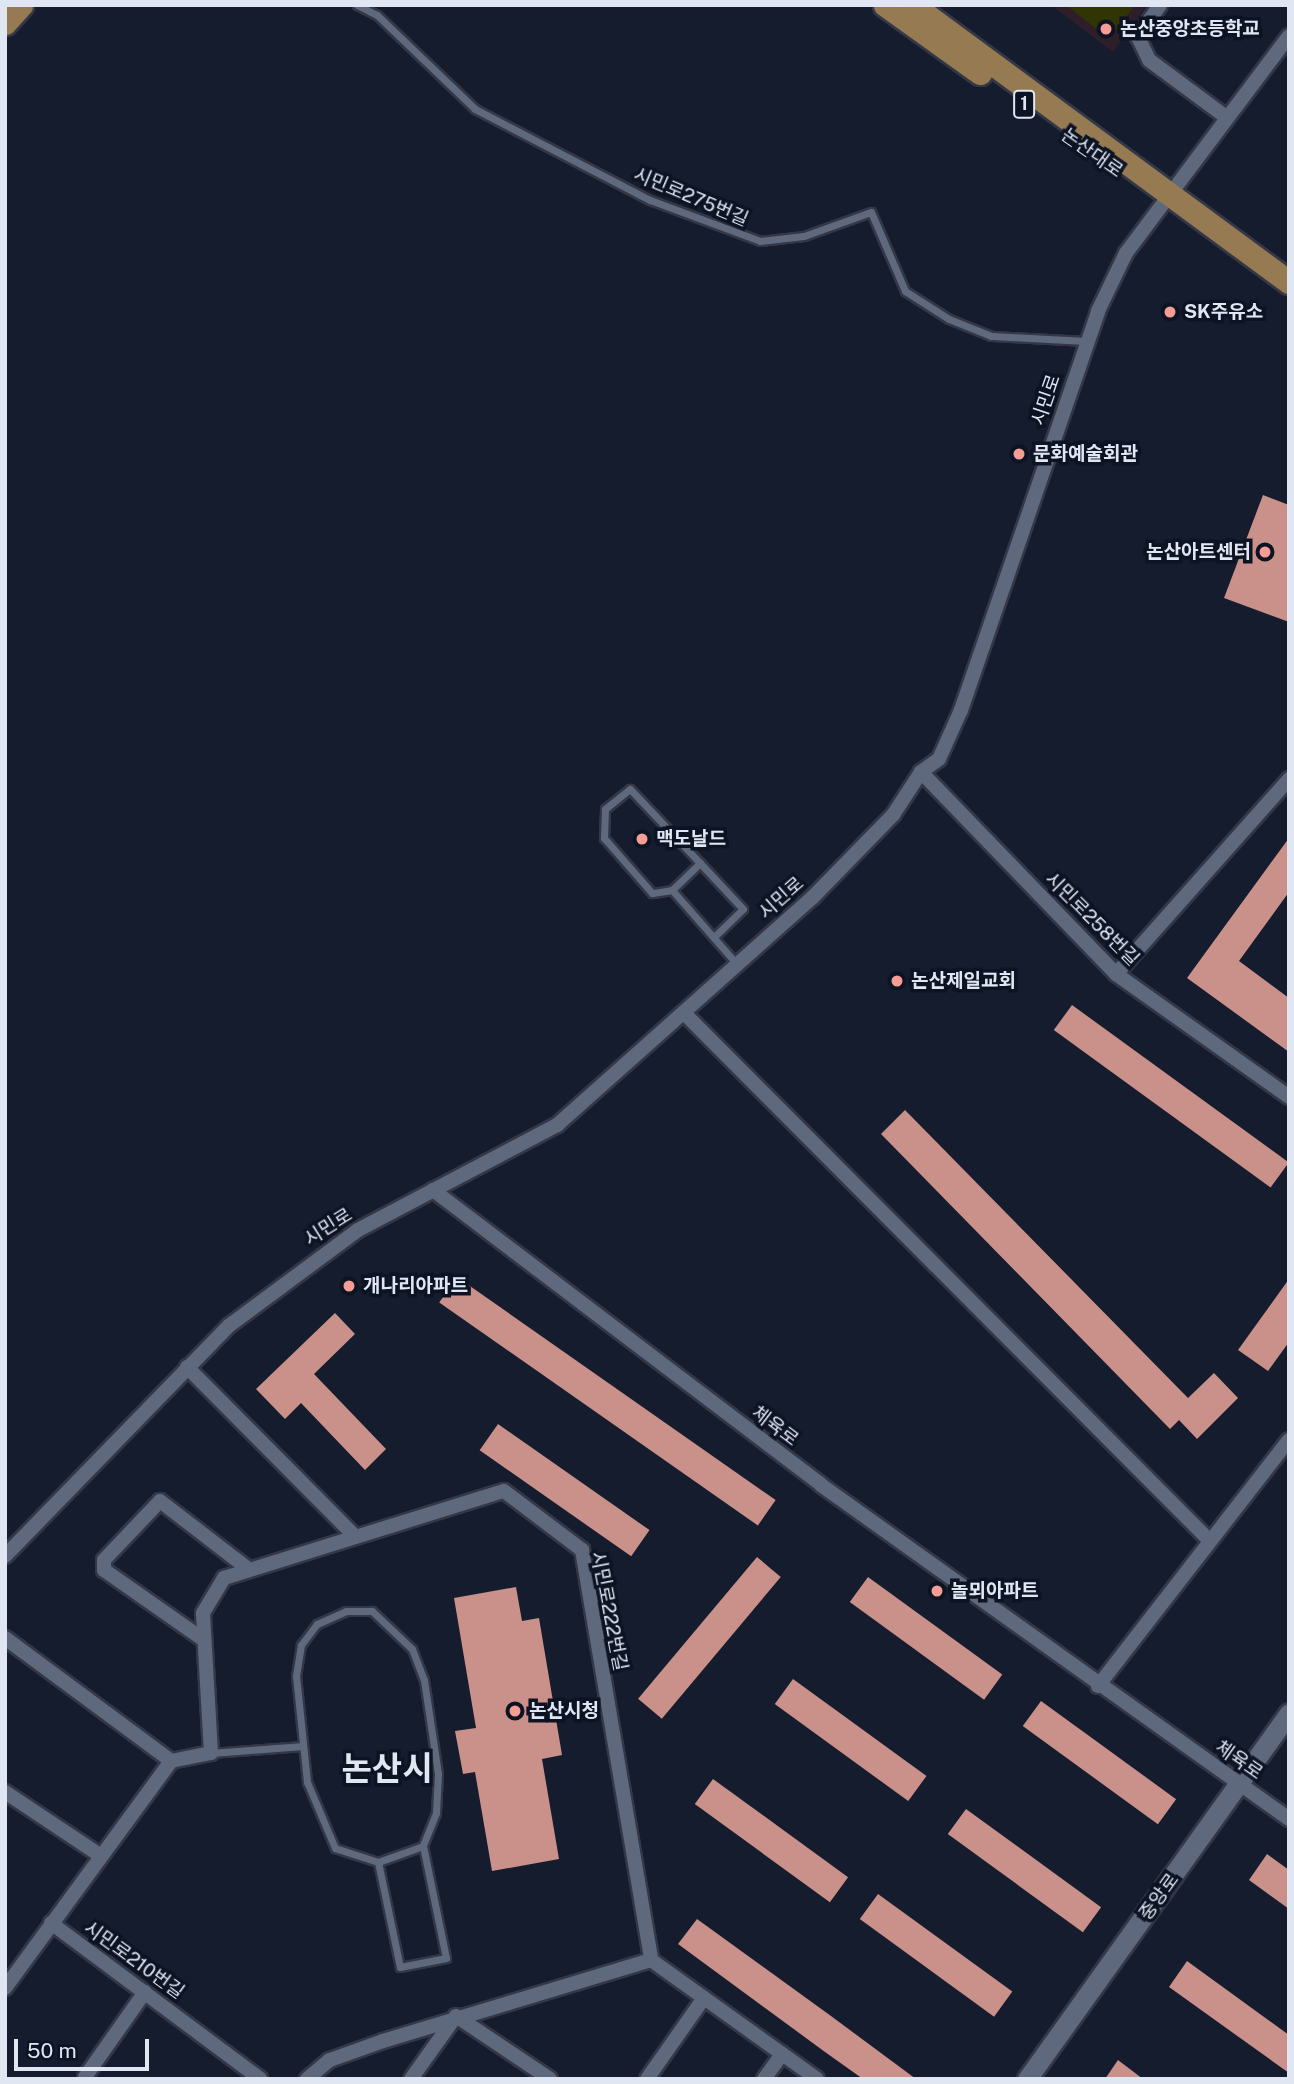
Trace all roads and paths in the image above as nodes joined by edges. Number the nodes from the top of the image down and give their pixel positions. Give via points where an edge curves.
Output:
1 (21, 5) edge
2 (357, 5) edge
3 (885, 5) edge
4 (913, 5) edge
5 (1160, 5) edge
6 (5, 23) edge
7 (1289, 36) edge
8 (1226, 117) junction
9 (1167, 194) junction
10 (1289, 282) edge
11 (1087, 341) junction
12 (920, 772) junction
13 (1289, 779) edge
14 (700, 863) junction
15 (671, 890) junction
16 (716, 935) junction
17 (736, 962) junction
18 (1116, 974) junction
19 (684, 1013) junction
20 (1289, 1097) edge
21 (433, 1190) junction
22 (187, 1367) junction
23 (1289, 1440) edge
24 (353, 1534) junction
25 (1210, 1541) junction
26 (5, 1556) edge
27 (247, 1568) junction
28 (5, 1638) edge
29 (204, 1640) junction
30 (1098, 1686) junction
31 (1289, 1713) edge
32 (303, 1745) junction
33 (211, 1753) junction
34 (171, 1761) junction
35 (1240, 1784) junction
36 (7, 1796) edge
37 (1289, 1819) edge
38 (423, 1846) junction
39 (101, 1856) junction
40 (378, 1861) junction
41 (51, 1923) junction
42 (651, 1960) junction
43 (5, 1988) edge
44 (145, 1992) junction
45 (704, 1998) junction
46 (456, 2016) junction
47 (782, 2054) junction
48 (530, 2073) edge
49 (86, 2078) edge
50 (260, 2079) edge
51 (307, 2079) edge
52 (411, 2079) edge
53 (550, 2079) edge
54 (647, 2079) edge
55 (764, 2079) edge
56 (817, 2079) edge
57 (1027, 2079) edge

1 - 6 main road
2 - 11 lane, 시민로275번길 via 377,15 475,109 650,200 760,241 804,236 871,212 905,292 949,319 991,336
3 - 9 main road, 논산대로 / 1 via 1136,184
4 - 9 main road, 논산대로 / 1
5 - 8 street via 1138,37 1149,60
7 - 8 street, 시민로
8 - 9 street, 시민로
9 - 10 main road, 논산대로 / 1
9 - 11 street, 시민로 via 1126,253
11 - 12 street, 시민로 via 961,710 939,760
12 - 17 street, 시민로 via 875,834
12 - 18 street, 시민로258번길
13 - 18 street
14 - 15 lane
14 - 15 lane via 630,789 605,808 604,838 652,893
14 - 16 lane via 743,909
15 - 16 lane
16 - 17 lane
17 - 19 street, 시민로
18 - 20 street, 시민로258번길
19 - 21 street, 시민로 via 557,1125
19 - 25 street
21 - 22 street, 시민로 via 319,1255
21 - 30 street, 체육로
22 - 24 street
22 - 26 street, 시민로
23 - 25 street
24 - 27 street
24 - 42 street, 시민로222번길 via 504,1491 582,1550
25 - 30 street
27 - 29 street via 211,1590 203,1613
27 - 29 street via 160,1501 104,1560 104,1570
28 - 34 street
29 - 33 street
30 - 35 street, 체육로
31 - 35 street, 중앙로
32 - 33 lane
32 - 38 lane via 296,1676 301,1645 317,1623 346,1611 372,1611 412,1649 424,1680 438,1774 436,1812
32 - 40 lane via 318,1819 335,1848
33 - 34 street
34 - 39 street
35 - 37 street, 체육로
35 - 57 street, 중앙로
36 - 39 street
38 - 40 lane
38 - 40 lane via 446,1958 400,1967
39 - 41 street
41 - 43 street
41 - 44 street, 시민로210번길
42 - 45 street
42 - 46 street
44 - 49 street
44 - 50 street, 시민로210번길
45 - 47 street
45 - 54 street
46 - 48 street
46 - 51 street via 330,2060
46 - 52 street
47 - 55 street
47 - 56 street
48 - 53 street

